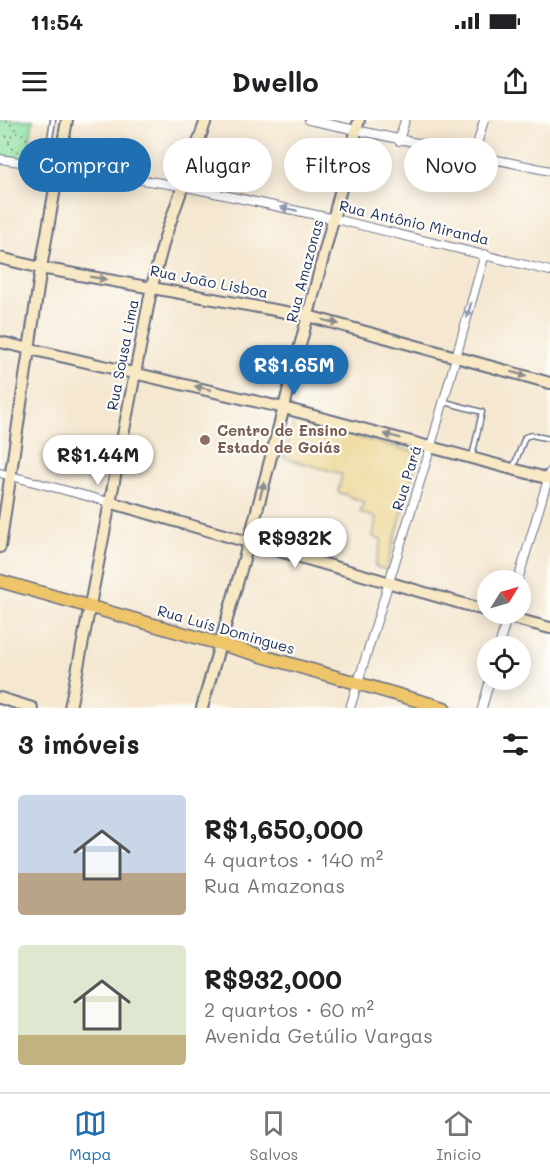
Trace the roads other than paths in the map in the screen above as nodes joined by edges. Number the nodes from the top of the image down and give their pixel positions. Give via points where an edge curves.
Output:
1 (53, 120) edge
2 (67, 120) edge
3 (206, 120) edge
4 (309, 120) edge
5 (405, 120) edge
6 (484, 120) edge
7 (357, 125) edge
8 (50, 138) edge
9 (64, 138) edge
10 (199, 138) edge
11 (479, 138) edge
12 (399, 141) junction
13 (404, 142) edge
14 (0, 159) edge
15 (498, 160) edge
16 (18, 161) edge
17 (550, 171) edge
18 (54, 192) edge
19 (180, 192) edge
20 (210, 192) edge
21 (335, 219) junction
22 (485, 254) junction
23 (0, 258) edge
24 (41, 268) junction
25 (550, 271) edge
26 (152, 286) junction
27 (308, 316) junction
28 (0, 342) edge
29 (29, 348) junction
30 (457, 355) junction
31 (134, 372) junction
32 (550, 383) edge
33 (443, 401) junction
34 (284, 408) junction
35 (550, 439) edge
36 (431, 446) junction
37 (472, 458) junction
38 (513, 469) junction
39 (0, 473) edge
40 (11, 476) junction
41 (549, 476) edge
42 (110, 502) junction
43 (249, 541) junction
44 (0, 547) edge
45 (521, 570) edge
46 (0, 581) edge
47 (389, 582) junction
48 (89, 606) junction
49 (477, 608) edge
50 (531, 622) edge
51 (550, 628) edge
52 (219, 644) junction
53 (358, 685) junction
54 (487, 690) edge
55 (0, 698) edge
56 (32, 708) edge
57 (70, 708) edge
58 (202, 708) edge
59 (350, 708) edge
60 (444, 708) edge
61 (482, 708) edge

1 - 8 lane
2 - 9 street
3 - 10 street, Rua Sousa Lima
4 - 7 street
5 - 12 street
6 - 11 street
7 - 12 street
7 - 21 street, Rua Amazonas
12 - 13 street
14 - 16 street, Rua Antônio Miranda
15 - 17 street
18 - 24 street
19 - 26 street, Rua Sousa Lima
21 -> 20 street, Rua Antônio Miranda
21 - 22 street, Rua Antônio Miranda
21 - 27 street, Rua Amazonas
22 - 25 street, Rua Antônio Miranda
22 -> 30 street, Rua Pará
23 - 24 street, Rua João Lisboa
24 -> 26 street, Rua João Lisboa
24 - 29 street
26 - 27 street, Rua João Lisboa
26 - 31 street, Rua Sousa Lima
27 -> 30 street, Rua João Lisboa
27 - 34 street, Rua Amazonas
28 - 29 street
29 - 31 street
29 - 40 street
30 -> 32 street, Rua João Lisboa
30 - 33 street, Rua Pará
34 -> 31 street
31 - 42 street, Rua Sousa Lima
33 - 36 street, Rua Pará
33 - 37 lane via 483,413
36 -> 34 street
43 -> 34 street, Rua Amazonas
35 - 38 lane via 525,437
36 - 37 street
36 - 47 street, Rua Pará
37 - 38 street
38 - 41 street
39 - 40 street
40 - 42 street
40 - 44 street
41 - 45 street
42 - 43 street
42 - 48 street, Rua Sousa Lima
43 - 47 street
43 - 52 street, Rua Amazonas
46 - 48 main road, Rua Luís Domingues
47 - 49 street
47 - 53 street, Rua Pará
48 - 52 main road, Rua Luís Domingues
48 - 57 street, Rua Sousa Lima
50 - 51 street
52 - 53 main road, Rua Luís Domingues
52 - 58 street, Rua Amazonas
53 - 59 street, Rua Pará
53 - 60 main road, Rua Luís Domingues
54 - 61 street
55 - 56 street

